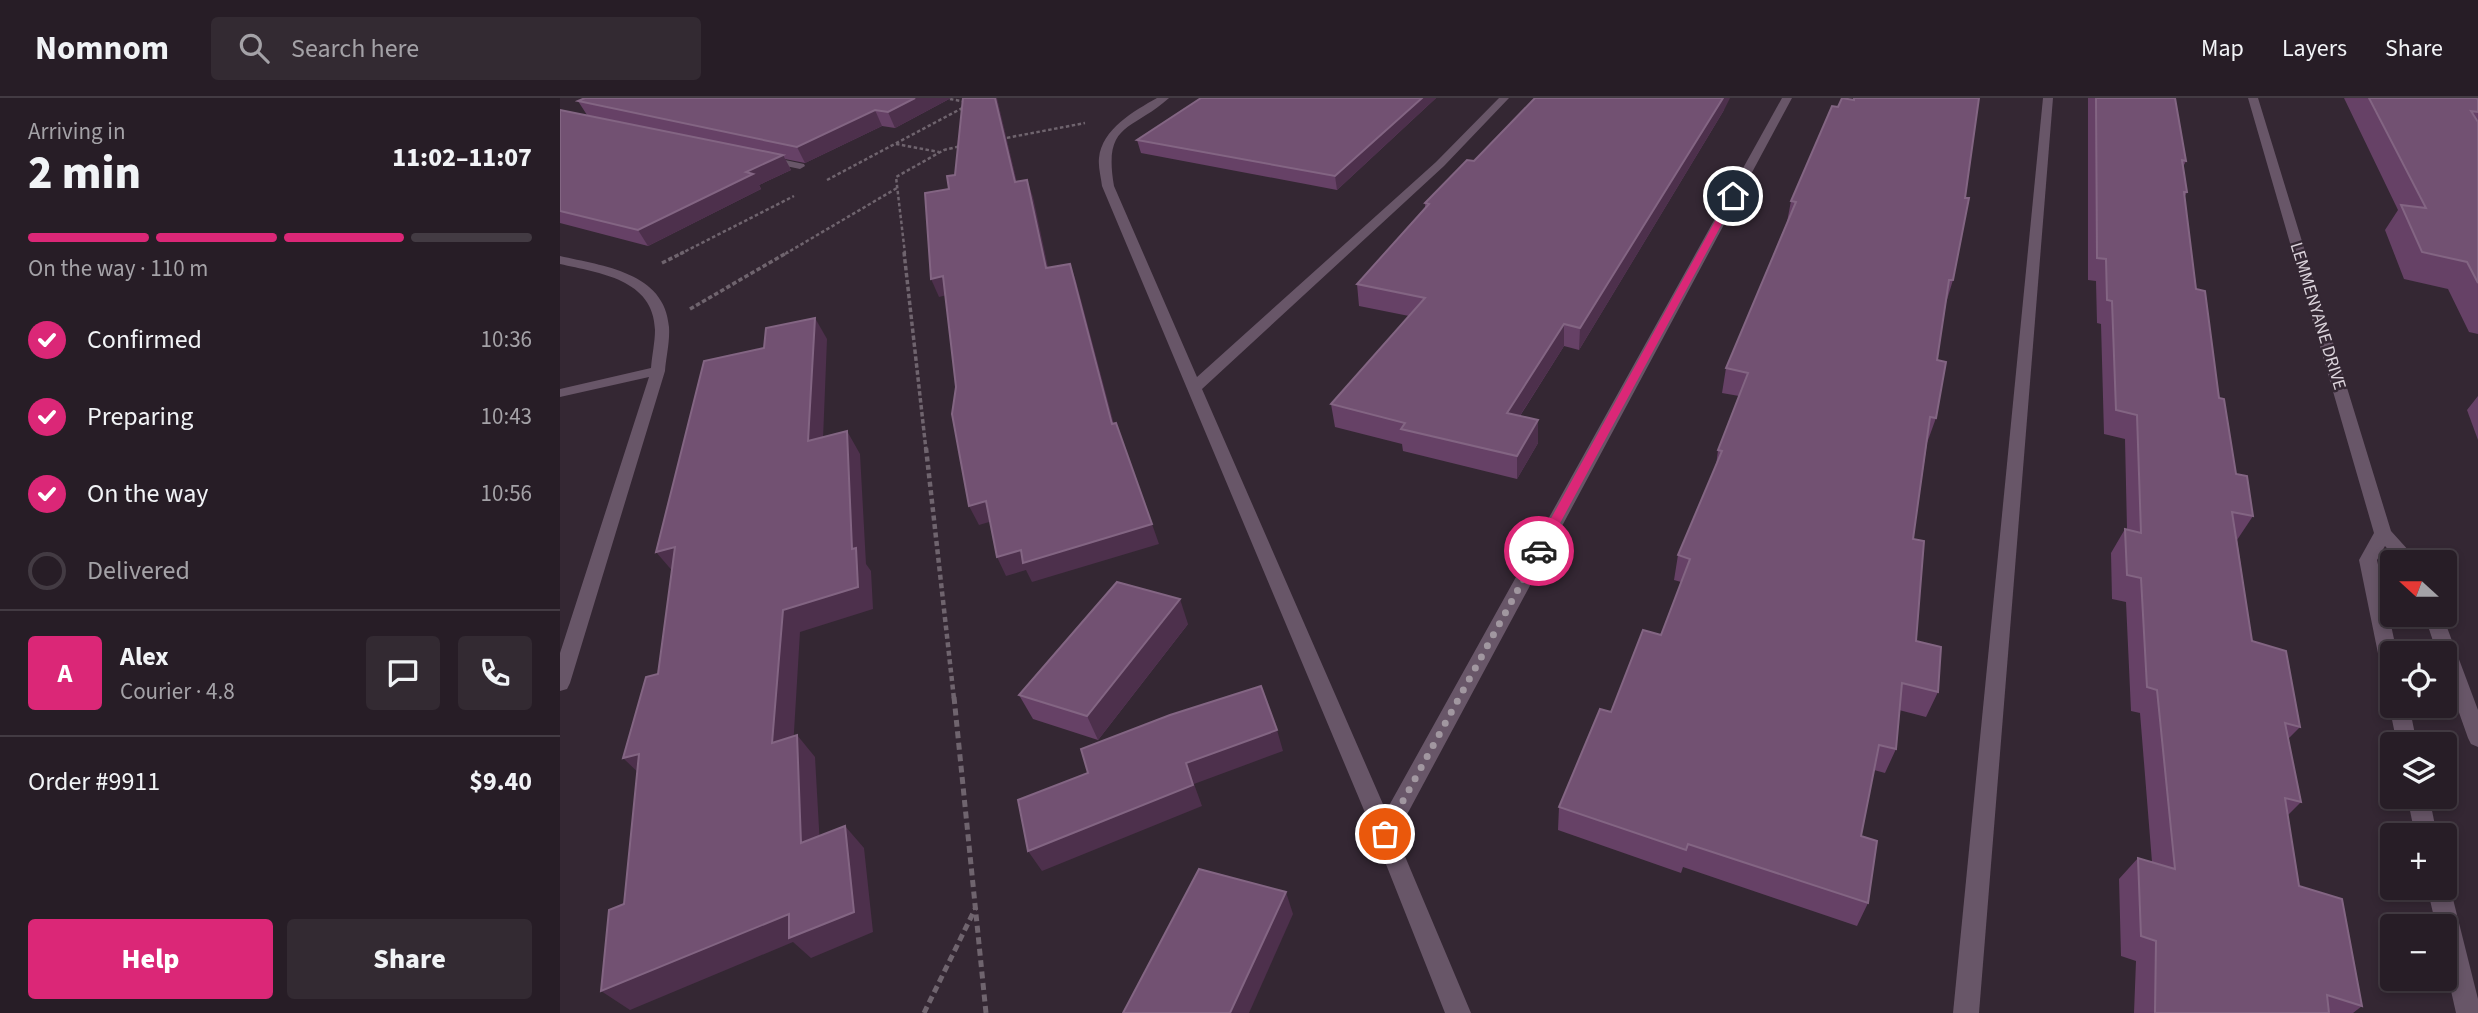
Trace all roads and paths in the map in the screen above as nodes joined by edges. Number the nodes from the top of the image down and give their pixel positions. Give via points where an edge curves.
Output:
1 (944, 98) edge
2 (1164, 98) edge
3 (1504, 98) edge
4 (1787, 98) edge
5 (2049, 98) edge
6 (2253, 98) edge
7 (971, 103) edge
8 (1141, 112) junction
9 (996, 140) edge
10 (895, 143) dead end
11 (970, 145) edge
12 (940, 152) junction
13 (760, 157) edge
14 (800, 166) edge
15 (897, 188) junction
16 (560, 260) edge
17 (662, 325) junction
18 (658, 371) junction
19 (1194, 388) junction
20 (560, 393) edge
21 (2383, 533) junction
22 (2399, 550) edge
23 (2438, 627) edge
24 (2385, 641) edge
25 (560, 683) edge
26 (2478, 738) edge
27 (1385, 834) junction
28 (2441, 900) edge
29 (977, 906) junction
30 (924, 1013) edge
31 (986, 1013) edge
32 (1458, 1013) edge
33 (1966, 1013) edge
34 (2469, 1013) edge

1 - 7 path
2 - 8 street
3 - 19 street via 1440,164
4 - 27 street
5 - 33 street
6 - 21 street, LEMMENYANE DRIVE
8 - 9 path
8 - 19 street via 1113,136 1104,158 1108,186
10 - 12 path
11 - 12 path
12 - 15 path via 896,177
13 - 14 street
15 - 17 path
15 - 29 path
16 - 17 street via 633,278 651,293
17 - 18 street
18 - 20 street
18 - 25 street
19 - 27 street
21 - 22 street, LEMMENYANE DRIVE
21 - 24 street via 2368,560
23 - 26 street
27 - 32 street
28 - 34 street
29 - 30 path
29 - 31 path

